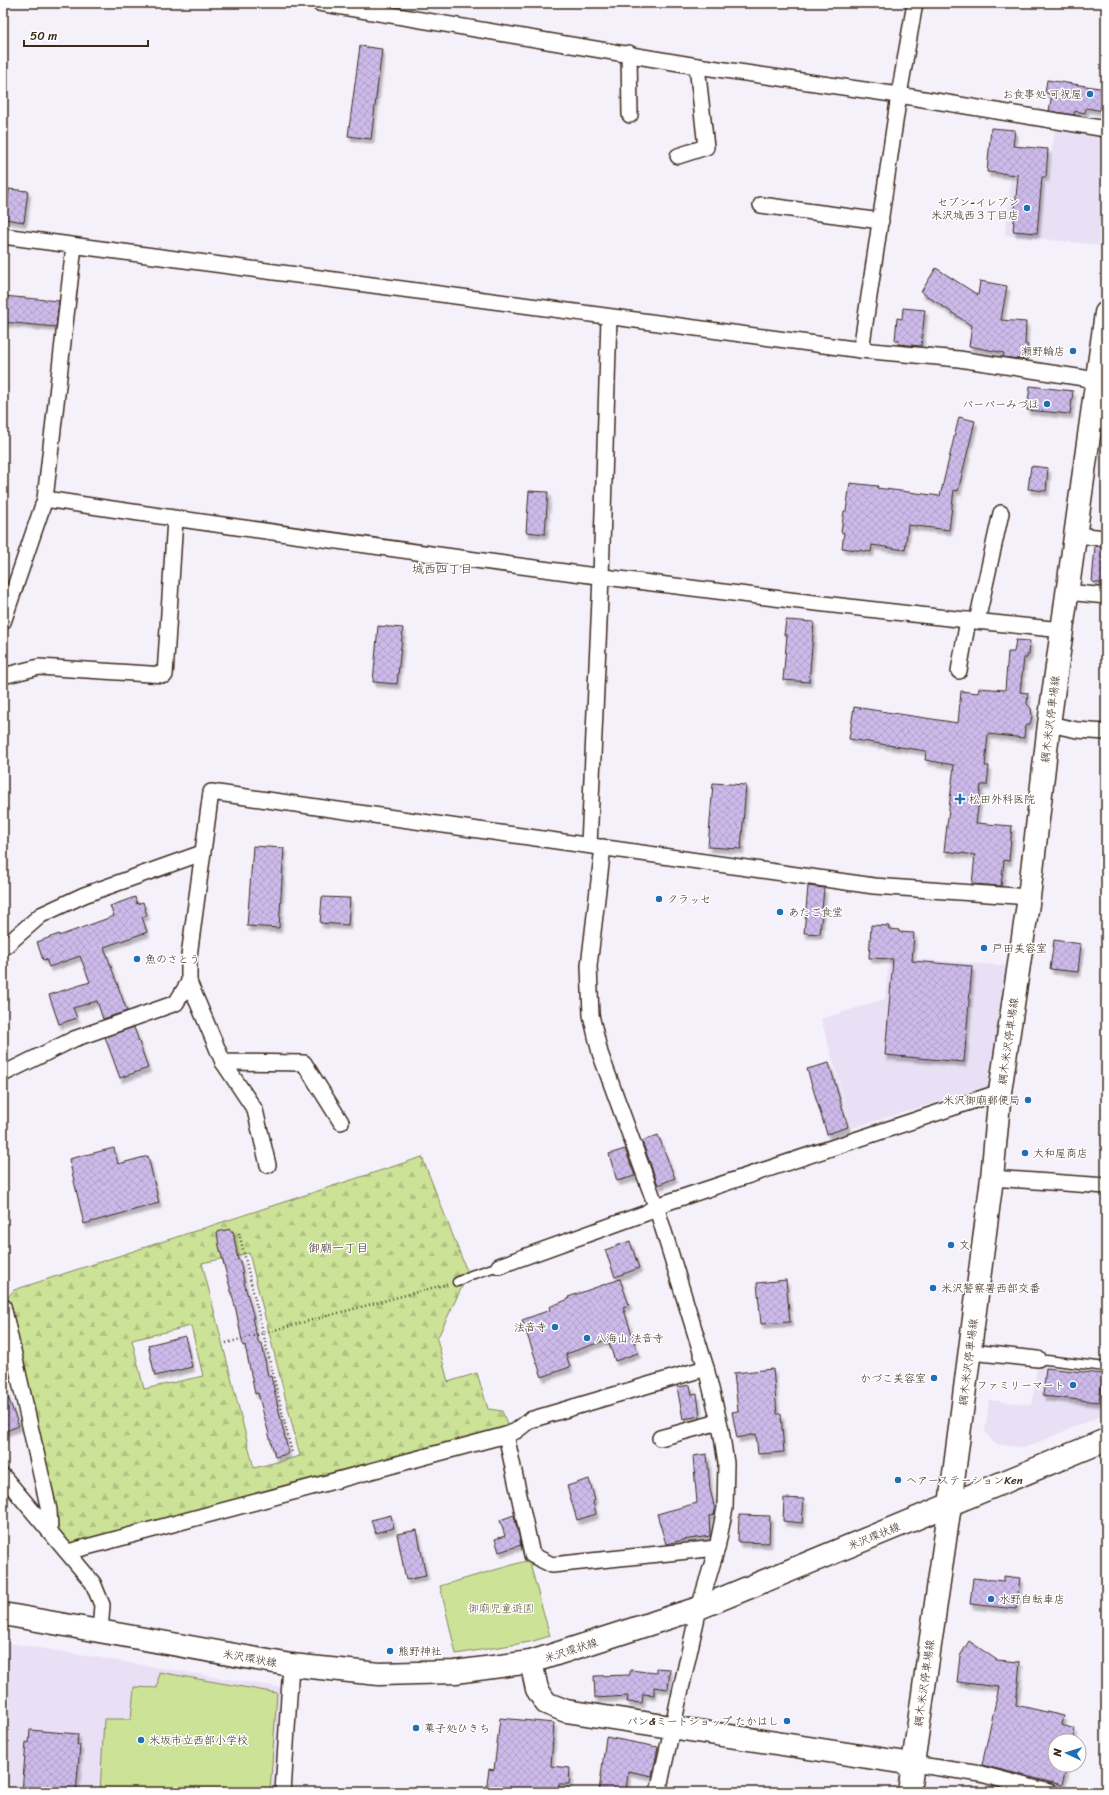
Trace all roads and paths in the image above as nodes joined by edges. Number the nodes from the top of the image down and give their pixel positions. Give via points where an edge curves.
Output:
1 (318, 3) edge
2 (915, 3) edge
3 (629, 53) junction
4 (697, 66) junction
5 (899, 95) junction
6 (630, 115) dead end
7 (1106, 129) edge
8 (678, 156) dead end
9 (761, 205) dead end
10 (881, 221) junction
11 (3, 236) edge
12 (74, 246) junction
13 (1106, 313) edge
14 (609, 318) junction
15 (861, 350) junction
16 (1097, 380) junction
17 (45, 499) junction
18 (1001, 513) dead end
19 (175, 519) junction
20 (1075, 535) junction
21 (1106, 538) edge
22 (601, 577) junction
23 (1067, 592) junction
24 (1106, 596) edge
25 (972, 621) junction
26 (3, 622) edge
27 (1062, 630) junction
28 (959, 671) dead end
29 (3, 676) edge
30 (1049, 724) junction
31 (1106, 732) edge
32 (596, 846) junction
33 (202, 853) junction
34 (1029, 897) junction
35 (3, 948) edge
36 (189, 982) junction
37 (223, 1062) junction
38 (3, 1074) edge
39 (1000, 1092) junction
40 (341, 1122) dead end
41 (268, 1165) dead end
42 (992, 1178) junction
43 (1106, 1186) edge
44 (656, 1206) junction
45 (239, 1233) dead end
46 (499, 1266) joint
47 (457, 1282) joint
48 (3, 1306) edge
49 (264, 1334) junction
50 (226, 1343) dead end
51 (970, 1352) junction
52 (1038, 1359) joint
53 (1106, 1367) edge
54 (706, 1368) junction
55 (719, 1422) junction
56 (506, 1435) junction
57 (660, 1438) dead end
58 (1106, 1440) edge
59 (292, 1453) dead end
60 (3, 1476) edge
61 (950, 1505) junction
62 (50, 1530) junction
63 (717, 1548) junction
64 (68, 1552) junction
65 (698, 1608) junction
66 (3, 1614) edge
67 (100, 1632) junction
68 (531, 1662) junction
69 (291, 1665) junction
70 (672, 1728) junction
71 (913, 1764) junction
72 (282, 1792) edge
73 (658, 1792) edge
74 (909, 1792) edge
75 (1049, 1792) edge

1 - 3 street
2 - 5 street
3 - 4 street
3 - 6 street
4 - 5 street
4 - 8 street via 706,147
5 - 7 street
5 - 10 street
9 - 10 street
10 - 15 street
11 - 12 street
12 - 14 street
12 - 17 street
13 - 16 main road, 綱木米沢停車場線
14 - 15 street
14 - 22 street
15 - 16 street via 959,359
16 - 20 main road, 綱木米沢停車場線
17 - 19 street
17 - 26 street
18 - 25 street
19 - 22 street
19 - 29 street via 165,675 39,667
20 - 21 street
20 - 23 main road, 綱木米沢停車場線
22 - 25 street
22 - 32 street
23 - 24 street
23 - 27 main road, 綱木米沢停車場線
25 - 27 street
25 - 28 street
27 - 30 main road, 綱木米沢停車場線
30 - 31 street via 1076,730
30 - 34 main road, 綱木米沢停車場線
32 - 33 street via 211,792
32 - 34 street via 874,886
32 - 44 street via 589,966 591,1015 600,1053
33 - 35 street via 84,895 55,908 41,915
33 - 36 street via 189,956
34 - 39 main road, 綱木米沢停車場線
36 - 37 street
36 - 38 street via 176,1003 74,1039
37 - 40 street via 304,1063
37 - 41 street via 255,1110
39 - 42 main road, 綱木米沢停車場線
39 - 44 street
42 - 43 street
42 - 51 main road, 綱木米沢停車場線
44 - 46 street via 646,1213
44 - 54 street
45 - 49 path
46 - 47 lane
47 - 49 path
48 - 62 street via 49,1510
49 - 50 path
49 - 59 path
51 - 52 street
51 - 61 main road, 綱木米沢停車場線
52 - 53 lane
54 - 55 street
54 - 56 street via 530,1420
55 - 57 street
55 - 63 street via 726,1463 725,1508
56 - 63 street via 532,1556 552,1565
56 - 64 street
58 - 61 main road, 米沢環状線
60 - 62 street
61 - 65 main road, 米沢環状線
61 - 71 main road, 綱木米沢停車場線
62 - 64 street
63 - 65 street
64 - 67 street via 92,1583 102,1605
65 - 68 main road, 米沢環状線
65 - 70 street
66 - 67 main road, 米沢環状線
67 - 69 main road, 米沢環状線
68 - 69 main road, 米沢環状線 via 455,1672 379,1674
68 - 70 main road via 537,1689 546,1703 566,1711
69 - 72 street
70 - 71 main road
70 - 73 street
71 - 74 main road, 綱木米沢停車場線
71 - 75 street via 981,1774

